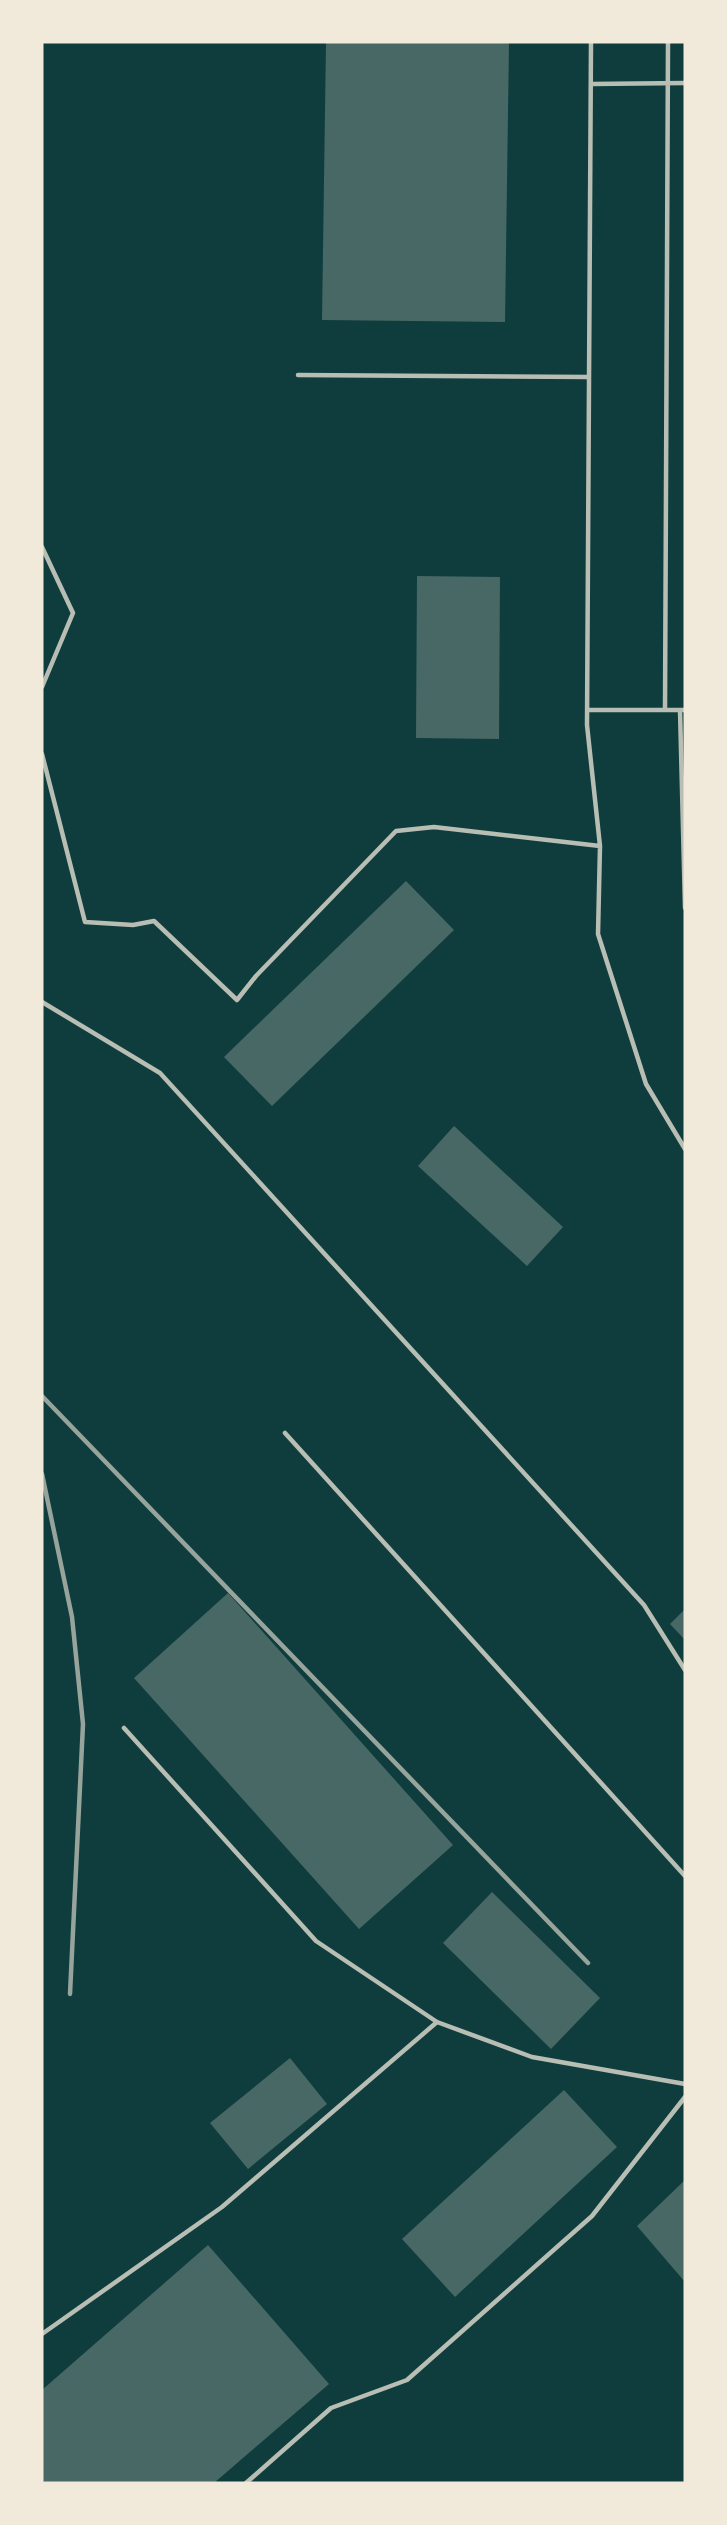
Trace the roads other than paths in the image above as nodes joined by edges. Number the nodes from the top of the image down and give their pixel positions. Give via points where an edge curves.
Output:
1 (591, 42) edge
2 (669, 42) edge
3 (669, 83) junction
4 (685, 83) edge
5 (591, 84) junction
6 (298, 375) dead end
7 (589, 377) junction
8 (42, 547) edge
9 (42, 687) edge
10 (588, 710) junction
11 (665, 710) junction
12 (682, 710) edge
13 (42, 754) edge
14 (600, 846) junction
15 (685, 908) edge
16 (42, 1002) edge
17 (685, 1149) edge
18 (285, 1433) dead end
19 (685, 1670) edge
20 (124, 1728) dead end
21 (685, 1876) edge
22 (437, 2022) junction
23 (685, 2084) edge
24 (685, 2097) edge
25 (42, 2334) edge
26 (246, 2483) edge

1 - 5 lane
2 - 3 lane
3 - 4 lane
3 - 5 lane
3 - 11 lane
5 - 7 lane
6 - 7 lane
7 - 10 lane
8 - 9 lane via 73,613
10 - 11 lane
10 - 14 lane
11 - 12 lane
12 - 15 lane
13 - 14 lane via 85,922 133,925 154,921 237,1000 396,831 434,827
14 - 17 lane via 598,934 646,1084
16 - 19 lane via 160,1073 644,1605
18 - 21 lane
20 - 22 lane via 316,1941
22 - 23 lane via 532,2057
22 - 25 lane via 222,2207
24 - 26 lane via 592,2216 557,2247 406,2379 331,2408

